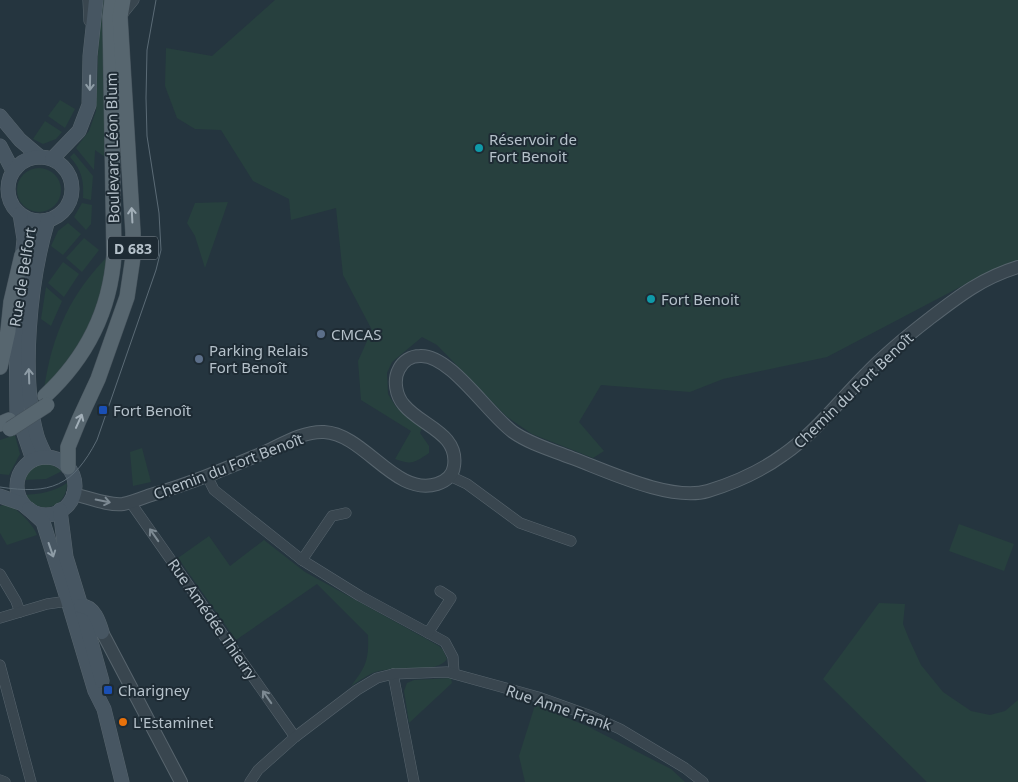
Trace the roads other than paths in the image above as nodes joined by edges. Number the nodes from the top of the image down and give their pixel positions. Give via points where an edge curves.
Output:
1 (88, 0) edge
2 (96, 0) edge
3 (112, 0) edge
4 (123, 0) edge
5 (134, 0) edge
6 (120, 17) junction
7 (90, 56) junction
8 (0, 116) edge
9 (0, 126) edge
10 (20, 140) junction
11 (0, 146) edge
12 (46, 158) junction
13 (13, 171) junction
14 (20, 214) junction
15 (48, 220) junction
16 (22, 255) junction
17 (1018, 267) edge
18 (0, 367) edge
19 (46, 400) junction
20 (5, 427) edge
21 (40, 458) junction
22 (68, 467) junction
23 (207, 476) junction
24 (450, 476) junction
25 (73, 494) junction
26 (0, 496) edge
27 (132, 501) junction
28 (26, 507) junction
29 (60, 510) junction
30 (346, 513) dead end
31 (571, 541) dead end
32 (302, 560) junction
33 (0, 574) edge
34 (440, 590) dead end
35 (75, 603) junction
36 (20, 612) junction
37 (0, 618) edge
38 (428, 633) junction
39 (96, 634) junction
40 (0, 664) edge
41 (454, 673) junction
42 (393, 674) junction
43 (104, 709) junction
44 (295, 737) junction
45 (0, 780) edge
46 (5, 782) edge
47 (31, 782) edge
48 (122, 782) edge
49 (181, 782) edge
50 (250, 782) edge
51 (414, 782) edge
52 (703, 782) edge

1 - 7 street
2 - 7 main road
3 - 19 main road, Boulevard Léon Blum via 112,279 107,303 91,339
4 - 6 main road, D 683
5 - 6 street
6 - 19 main road, Boulevard Léon Blum via 118,110 122,258 113,306 97,341 66,388
22 -> 6 main road, D 683 via 68,448 127,297 133,257
7 -> 12 main road via 90,105 79,131
8 - 10 main road
9 - 10 street
10 - 12 main road
11 - 13 main road
12 - 13 main road via 25,161
12 - 15 main road via 66,170 72,188 64,211
13 - 14 main road via 9,180 9,199
14 - 15 main road via 28,219
14 - 16 main road, Rue de Belfort via 24,239
21 -> 15 main road, Rue de Belfort via 29,390 28,359 35,281
16 - 18 main road
16 - 21 main road, Rue de Belfort via 16,326 17,413
17 - 24 street, Chemin du Fort Benoît via 971,287 908,335 808,436 784,455 742,478 704,492 666,490 631,481 537,444 503,424 444,364 428,356 412,357 399,368 398,396 404,406 452,446 454,467
19 - 20 main road
21 - 22 main road via 55,459
21 - 28 main road via 21,471 18,478 19,497
22 - 25 main road via 73,475
23 - 24 street, Chemin du Fort Benoît via 286,442 321,432 353,442 410,483 431,485
23 - 27 street, Chemin du Fort Benoît
23 - 32 street via 214,490
24 - 31 street via 520,523
25 -> 27 street, Chemin du Fort Benoît via 117,504
25 - 29 main road
26 - 28 main road
44 -> 27 street, Rue Amédée Thierry
28 - 29 main road via 44,514
28 -> 35 main road via 42,522
29 - 35 main road
30 - 32 street via 332,516
32 - 38 street
33 - 36 street
34 - 38 street via 451,598
35 - 36 street via 48,604
35 - 39 main road via 83,631
35 - 43 main road via 95,691
36 - 37 street
38 - 41 street via 445,642 450,649 454,657
39 - 43 main road via 106,700
39 - 49 street
40 - 47 street
41 - 42 street
41 - 52 street, Rue Anne Frank via 538,697 612,725 657,750
42 - 44 street via 377,678 357,690
42 - 51 street
43 - 48 main road
44 - 50 street via 258,770
45 - 46 street

